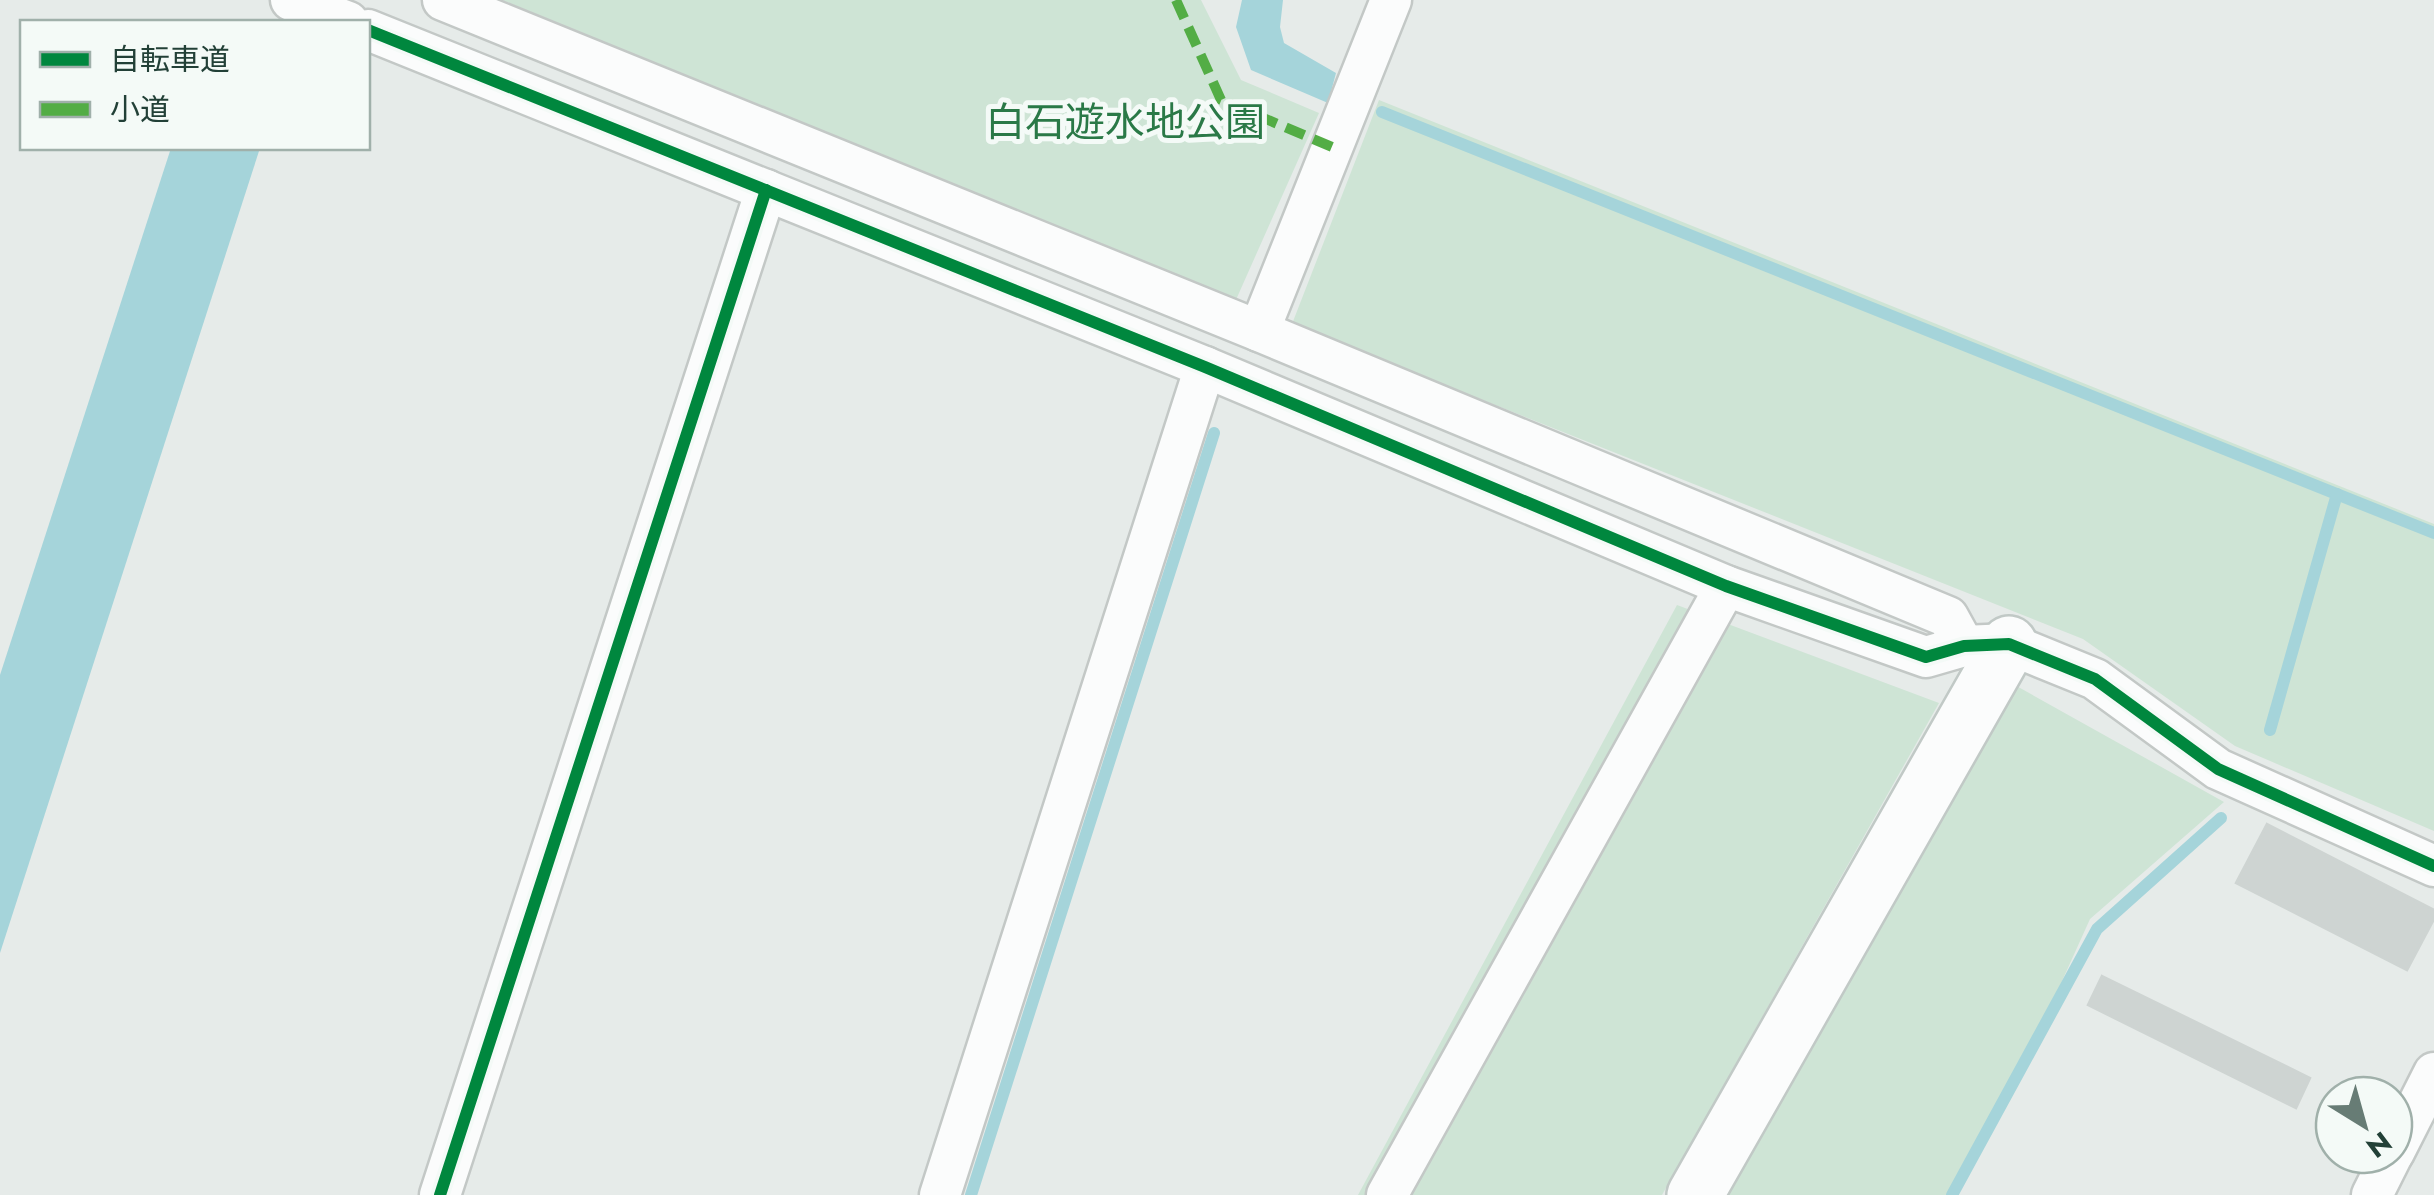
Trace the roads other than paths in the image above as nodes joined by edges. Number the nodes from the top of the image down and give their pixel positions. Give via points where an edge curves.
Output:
1 (292, 0) edge
2 (443, 0) edge
3 (1391, 0) edge
4 (343, 20) edge
5 (370, 31) edge
6 (766, 190) junction
7 (1259, 330) junction
8 (1205, 367) junction
9 (1726, 586) junction
10 (1986, 645) junction
11 (2434, 866) edge
12 (2434, 1073) edge
13 (2414, 1113) edge
14 (440, 1195) edge
15 (940, 1195) edge
16 (1388, 1195) edge
17 (1696, 1195) edge

1 - 4 street
2 - 7 street
3 - 7 street
5 - 6 street
6 - 8 street
6 - 14 street
7 - 10 street via 1948,617
8 - 9 street
8 - 15 street
9 - 10 street via 1926,657
9 - 16 street
10 - 11 street via 2095,678 2218,768
10 - 17 street
12 - 13 street

